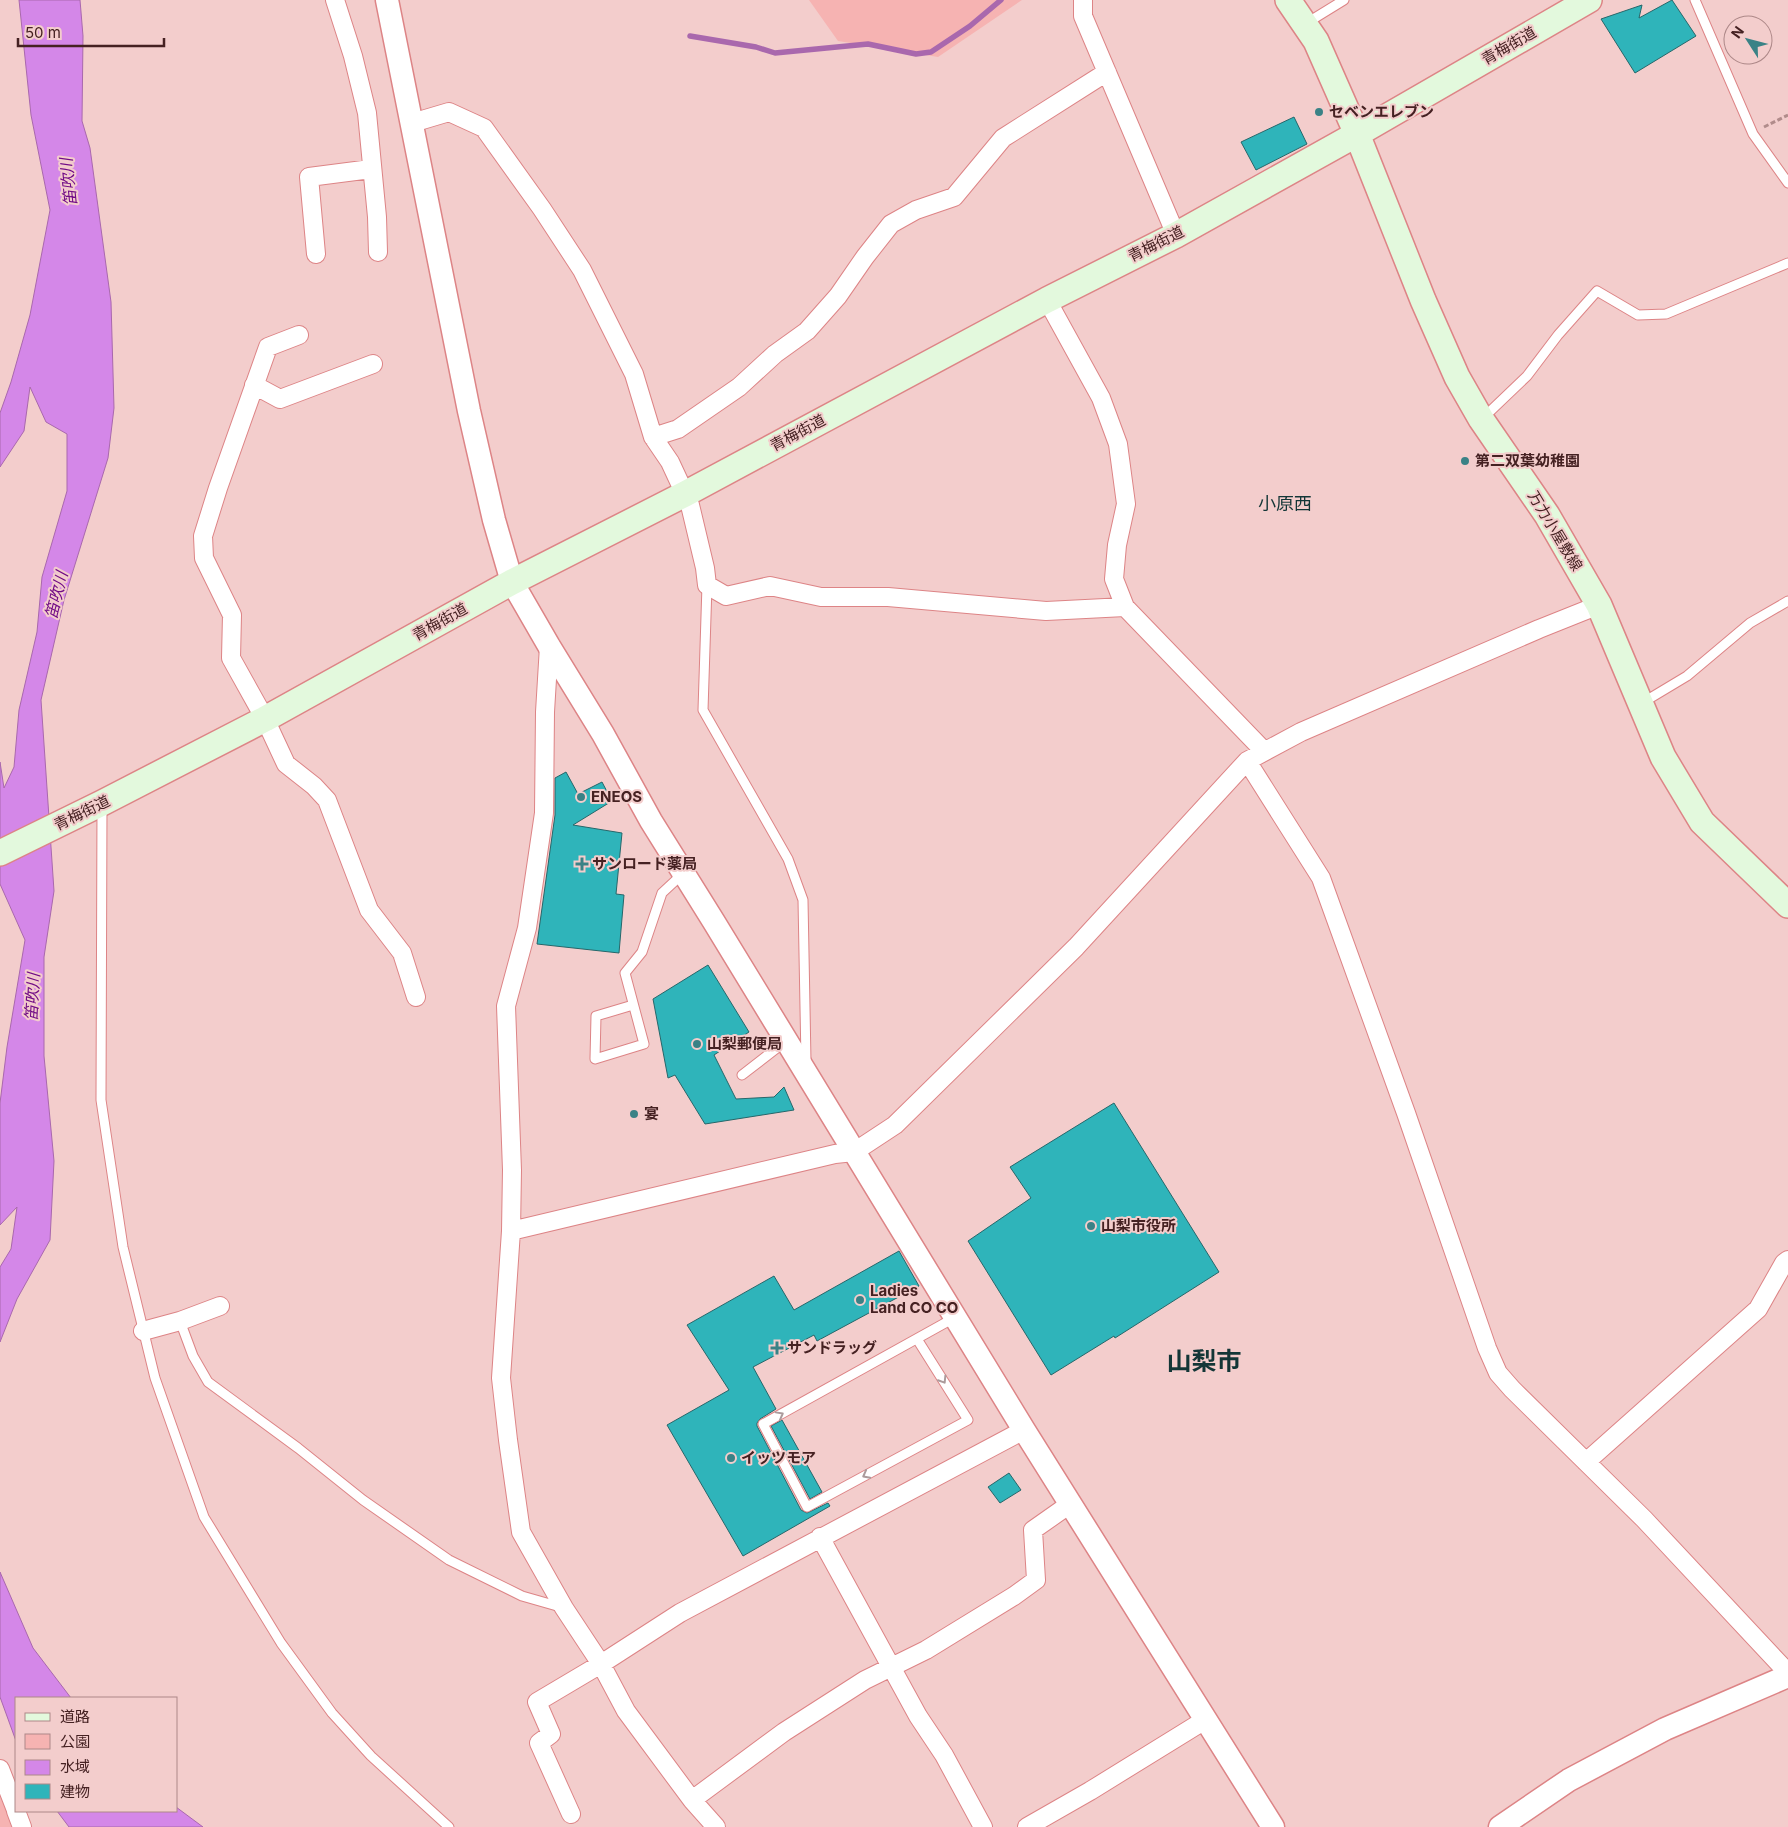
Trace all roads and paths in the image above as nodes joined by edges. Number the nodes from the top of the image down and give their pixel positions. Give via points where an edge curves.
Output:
1 (334, 0) edge
2 (386, 0) edge
3 (1083, 0) edge
4 (1288, 0) edge
5 (1344, 0) edge
6 (1589, 0) edge
7 (1695, 0) edge
8 (1305, 24) junction
9 (1107, 72) junction
10 (1788, 115) edge
11 (412, 123) junction
12 (1357, 134) junction
13 (1753, 134) junction
14 (371, 169) junction
15 (1788, 184) edge
16 (1176, 235) junction
17 (378, 252) dead end
18 (316, 254) dead end
19 (1788, 263) edge
20 (1047, 300) junction
21 (299, 335) dead end
22 (373, 364) dead end
23 (254, 385) junction
24 (1481, 419) junction
25 (653, 438) junction
26 (685, 494) junction
27 (512, 582) junction
28 (707, 585) junction
29 (1788, 601) edge
30 (1599, 605) junction
31 (1125, 607) junction
32 (549, 646) junction
33 (1642, 703) junction
34 (265, 719) junction
35 (1264, 751) junction
36 (1247, 761) junction
37 (95, 806) junction
38 (0, 853) edge
39 (681, 871) junction
40 (1788, 904) edge
41 (416, 998) dead end
42 (633, 1005) junction
43 (786, 1041) junction
44 (806, 1072) junction
45 (742, 1075) dead end
46 (854, 1152) junction
47 (511, 1231) junction
48 (1788, 1260) edge
49 (220, 1306) dead end
50 (954, 1318) junction
51 (180, 1321) junction
52 (144, 1331) junction
53 (917, 1339) junction
54 (1024, 1430) junction
55 (1586, 1462) junction
56 (1070, 1504) junction
57 (820, 1537) junction
58 (564, 1608) junction
59 (601, 1664) junction
60 (892, 1667) junction
61 (1788, 1675) edge
62 (1205, 1720) junction
63 (0, 1769) edge
64 (692, 1800) junction
65 (15, 1807) edge
66 (17, 1812) edge
67 (571, 1814) dead end
68 (22, 1827) edge
69 (449, 1827) edge
70 (716, 1827) edge
71 (983, 1827) edge
72 (1026, 1827) edge
73 (1272, 1827) edge
74 (1500, 1827) edge

1 - 14 street via 367,112
2 - 11 street
3 - 9 street via 1083,16
4 - 8 main road, 万力小屋敷線
5 - 8 lane
6 - 12 main road, 青梅街道
7 - 13 lane
8 - 12 main road, 万力小屋敷線 via 1316,41
9 - 16 street
9 - 25 street via 1003,138 954,197 916,210 891,224 838,296 807,331 775,354 739,387 678,429
10 - 13 path
11 - 25 street via 449,112 484,128 582,270 634,374
11 - 27 street via 469,411
12 - 16 main road, 青梅街道
12 - 24 main road, 万力小屋敷線 via 1423,300 1457,377
13 - 15 lane
14 - 17 street
14 - 18 street via 309,177
16 - 20 main road, 青梅街道
19 - 24 lane via 1666,314 1638,315 1597,291 1527,376
20 - 26 main road, 青梅街道
20 - 31 street via 1101,398 1118,444 1126,504 1114,579
21 - 23 street via 268,347
22 - 23 street via 280,399
23 - 34 street via 204,536 204,558 232,615 231,658
24 - 30 main road, 万力小屋敷線 via 1547,515
25 - 26 street via 670,462
26 - 27 main road, 青梅街道
26 - 28 street
27 - 32 street
27 - 34 main road, 青梅街道
28 - 31 street via 726,596 770,586 821,598 888,597 1046,611
28 - 44 lane via 704,710 788,859 803,900
29 - 33 lane via 1750,623 1687,676
30 - 33 main road, 万力小屋敷線
30 - 35 street via 1318,724
31 - 35 street
32 - 39 street
32 - 47 street via 544,813 527,928 506,1006
33 - 40 main road, 万力小屋敷線 via 1663,757 1702,822
34 - 37 main road, 青梅街道
34 - 41 street via 286,764 327,800 369,910 402,953
35 - 36 street
36 - 46 street via 1076,947 895,1125
36 - 55 street via 1321,878 1498,1373
37 - 38 main road, 青梅街道
37 - 52 lane via 101,1100 123,1247
39 - 42 lane via 662,893 642,952 624,973
39 - 43 street
42 - 42 lane via 644,1044 595,1058 596,1016
43 - 44 street
43 - 45 lane
44 - 46 street
46 - 47 street
46 - 50 street
47 - 58 street via 501,1378 509,1449 521,1532
48 - 55 street via 1758,1310
49 - 51 street
50 - 53 lane
50 - 54 street
51 - 52 street
51 - 58 lane via 193,1356 208,1382 363,1500 449,1560 522,1596
52 - 69 lane via 155,1378 204,1517 281,1643 332,1713 371,1756
53 -> 53 lane via 968,1420 807,1507 763,1424
54 - 56 street
54 - 57 street
55 - 61 street via 1644,1519
56 - 60 street via 1033,1530 1036,1580 926,1650
56 - 62 street
57 - 59 street via 680,1612
57 - 60 street
58 - 59 street
59 - 64 street via 626,1711
59 - 67 street via 538,1702 550,1734 539,1743
60 - 64 street via 865,1680 784,1732
60 - 71 street
61 - 74 street via 1665,1729 1569,1780
62 - 72 street
62 - 73 street
63 - 65 street
64 - 70 street
66 - 68 street

